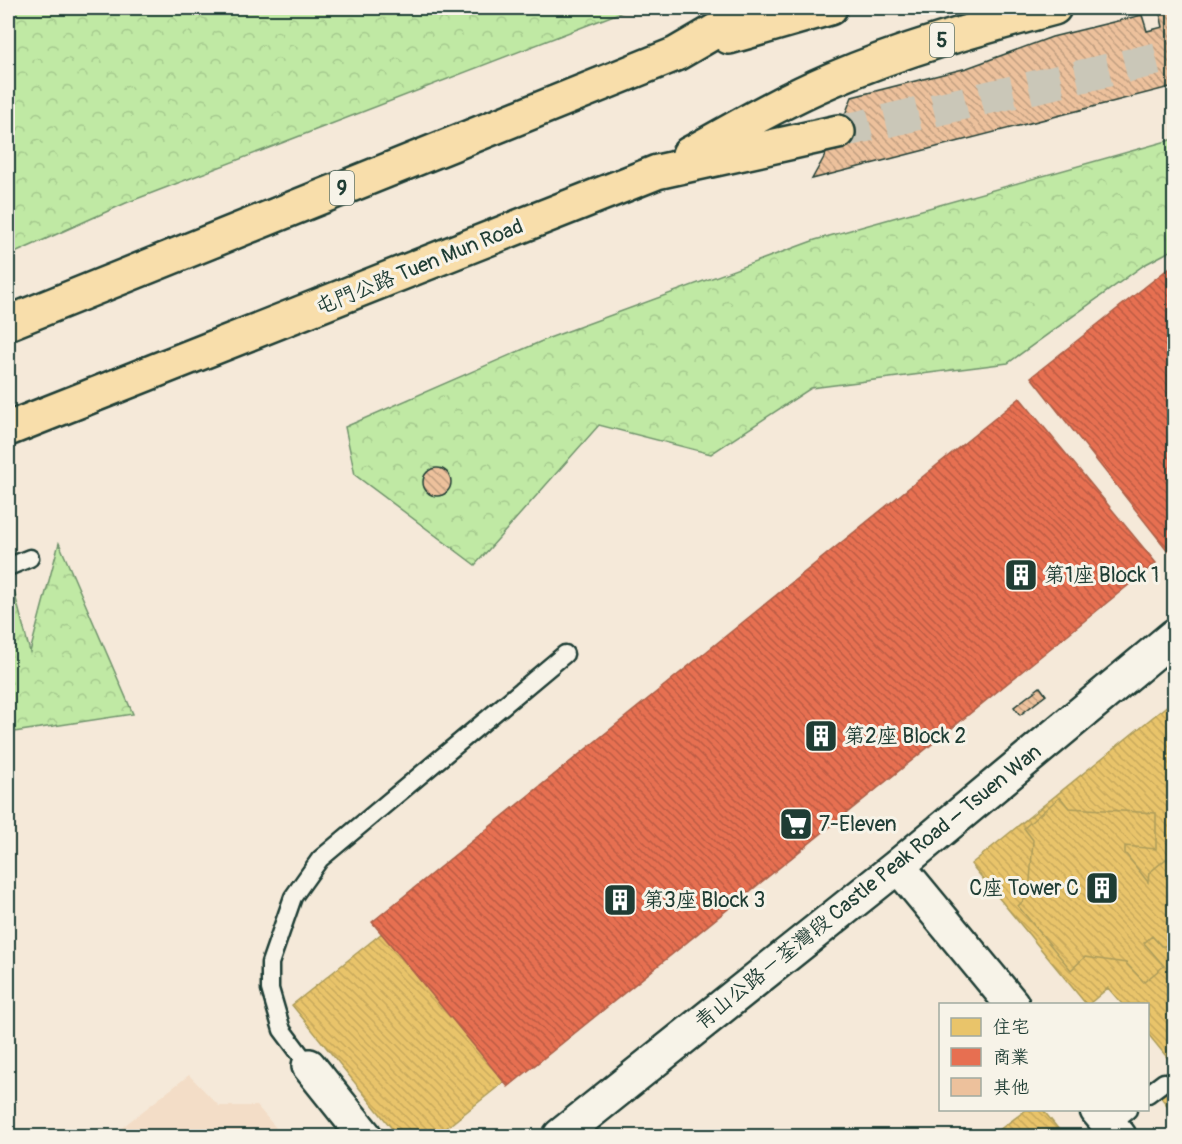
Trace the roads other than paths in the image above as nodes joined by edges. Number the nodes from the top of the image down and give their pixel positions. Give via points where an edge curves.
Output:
1 (755, 8) edge
2 (830, 8) edge
3 (1054, 8) edge
4 (676, 54) junction
5 (838, 132) tunnel mouth
6 (657, 172) junction
7 (8, 323) edge
8 (8, 429) edge
9 (30, 558) dead end
10 (8, 567) edge
11 (1174, 636) edge
12 (565, 654) dead end
13 (897, 866) junction
14 (1010, 1003) edge
15 (309, 1066) joint
16 (1164, 1082) dead end
17 (1149, 1093) edge
18 (365, 1137) edge
19 (560, 1137) edge

1 - 4 highway, 9
2 - 4 highway
3 - 6 highway, 5 via 964,32 832,79
4 - 7 highway, 9
5 - 6 highway, 屯門公路 Tuen Mun Road
6 - 8 highway, 屯門公路 Tuen Mun Road
9 - 10 lane
11 - 13 street, 青山公路－荃灣段 Castle Peak Road – Tsuen Wan
12 - 15 lane via 320,859 293,897 270,963 270,988 282,1030
13 - 14 street
13 - 19 street, 青山公路－荃灣段 Castle Peak Road – Tsuen Wan
15 - 18 street
16 - 17 lane

